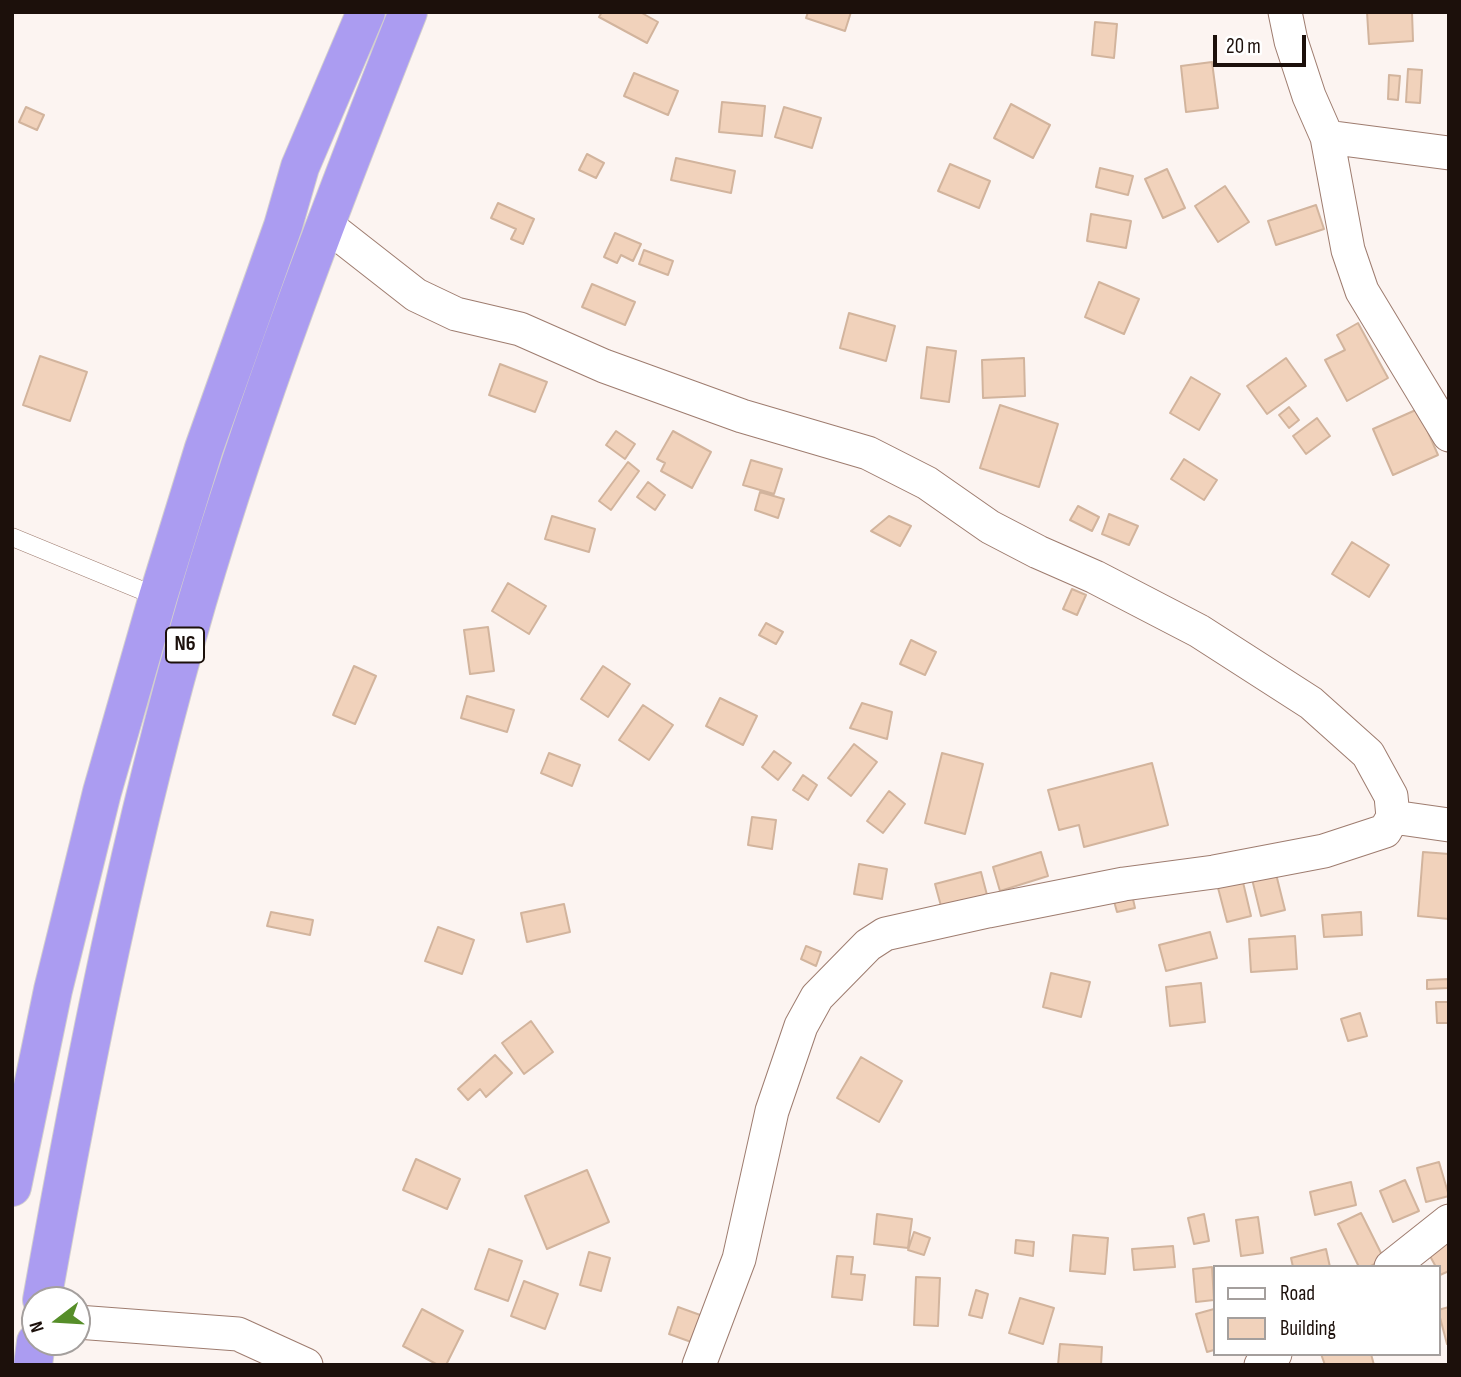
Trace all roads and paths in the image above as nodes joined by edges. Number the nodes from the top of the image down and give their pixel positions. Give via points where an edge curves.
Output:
1 (366, 12) edge
2 (408, 12) edge
3 (1285, 12) edge
4 (1327, 137) junction
5 (1449, 153) edge
6 (324, 223) junction
7 (1445, 418) edge
8 (12, 537) edge
9 (158, 597) junction
10 (1393, 817) junction
11 (1449, 825) edge
12 (12, 1187) edge
13 (1449, 1221) edge
14 (1394, 1265) edge
15 (45, 1286) edge
16 (91, 1323) edge
17 (306, 1365) edge
18 (699, 1365) edge

1 - 9 highway, N6 via 300,167
2 - 6 highway, N6
3 - 4 street via 1309,96
4 - 5 street
4 - 7 street via 1348,250 1362,291
6 - 10 street via 416,295 456,314 520,329 604,366 742,416 868,453 927,483 990,527 1199,631 1311,703 1368,754 1391,796
6 - 15 highway, N6 via 272,367 197,602 143,800 88,1050
8 - 9 lane
9 - 12 highway, N6 via 102,792 53,990
10 - 11 street
10 - 18 street via 1385,831 1324,851 988,911 884,934 868,944 817,997 801,1026 772,1111 739,1259
13 - 14 street
16 - 17 street via 238,1334

